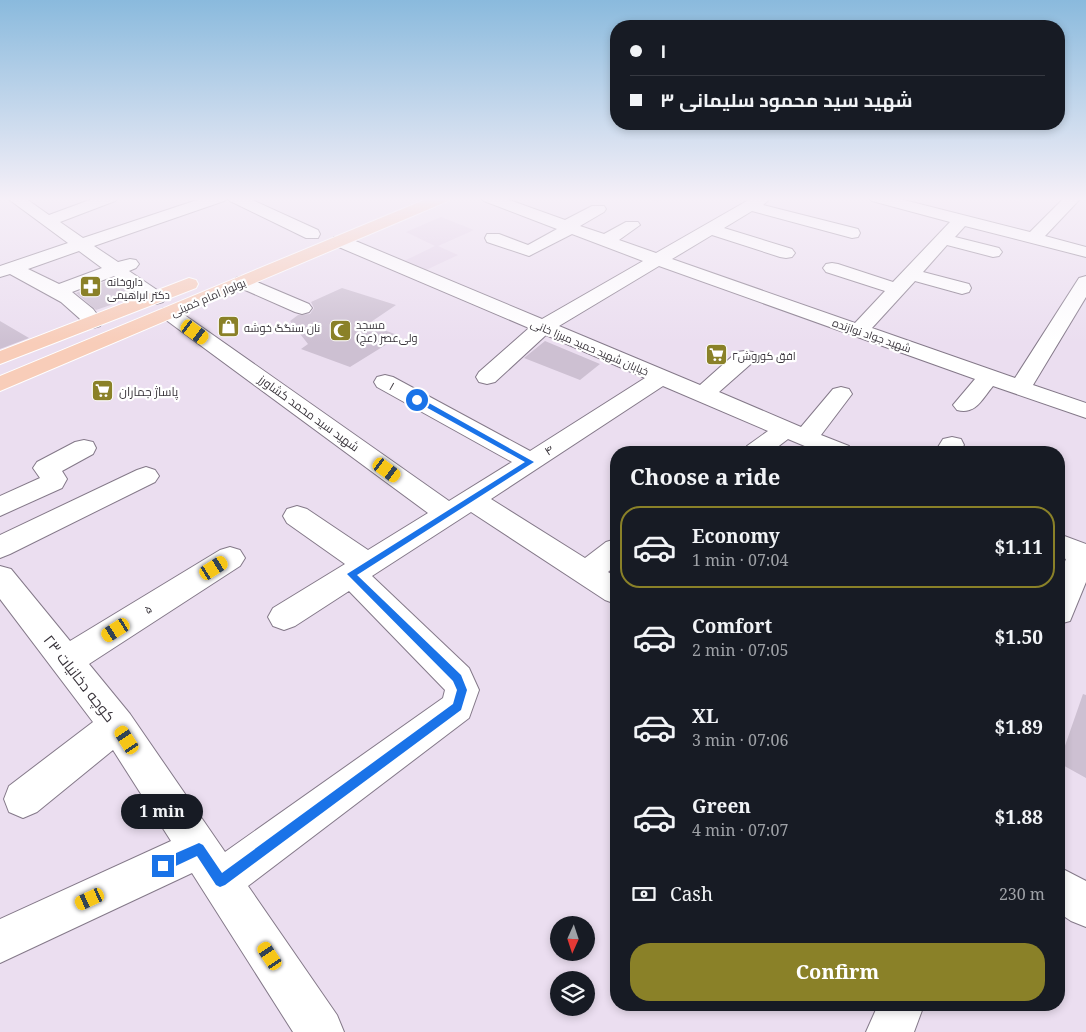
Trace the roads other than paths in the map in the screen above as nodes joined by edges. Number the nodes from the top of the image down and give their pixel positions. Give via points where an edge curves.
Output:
1 (78, 246) edge
2 (93, 246) edge
3 (328, 246) edge
4 (352, 246) edge
5 (516, 246) edge
6 (537, 246) edge
7 (619, 246) edge
8 (682, 246) edge
9 (763, 246) edge
10 (937, 246) edge
11 (971, 246) edge
12 (1063, 246) edge
13 (993, 252) dead end
14 (1086, 252) edge
15 (786, 253) dead end
16 (658, 260) junction
17 (123, 266) junction
18 (832, 268) dead end
19 (6, 270) edge
20 (911, 274) junction
21 (204, 278) dead end
22 (243, 282) junction
23 (1086, 282) edge
24 (962, 288) dead end
25 (897, 289) junction
26 (56, 292) junction
27 (164, 301) junction
28 (302, 308) dead end
29 (93, 322) junction
30 (543, 327) junction
31 (858, 331) junction
32 (0, 358) edge
33 (745, 358) dead end
34 (487, 377) dead end
35 (661, 377) junction
36 (989, 377) junction
37 (385, 382) dead end
38 (0, 384) edge
39 (1020, 388) junction
40 (703, 394) junction
41 (841, 394) dead end
42 (965, 405) dead end
43 (1086, 411) edge
44 (795, 434) junction
45 (769, 446) edge
46 (825, 446) edge
47 (84, 448) dead end
48 (531, 462) junction
49 (146, 476) dead end
50 (471, 499) junction
51 (0, 507) edge
52 (448, 514) junction
53 (297, 516) dead end
54 (0, 547) edge
55 (1076, 552) edge
56 (610, 555) edge
57 (230, 558) dead end
58 (359, 569) junction
59 (587, 572) junction
60 (0, 577) edge
61 (610, 588) edge
62 (1065, 591) edge
63 (284, 616) dead end
64 (66, 660) junction
65 (117, 725) junction
66 (23, 799) dead end
67 (210, 865) junction
68 (1065, 892) edge
69 (1086, 906) edge
70 (0, 941) edge
71 (899, 1011) edge
72 (320, 1032) edge
73 (890, 1032) edge

1 - 19 street
2 - 17 street, شهید سید محمد کشاورز
3 - 22 main road, بولوار امام خمینی
4 - 30 street, خیابان شهید حمید میرزا خانی
5 - 6 street via 529,251
7 - 16 street, شهید جواد نوازنده
8 - 16 street
9 - 15 street
10 - 20 street
11 - 13 street
12 - 14 street
16 - 30 street
16 - 31 street, شهید جواد نوازنده
17 - 26 street
17 - 27 street, شهید سید محمد کشاورز
18 - 25 street
19 - 26 street via 45,284
20 - 24 street
20 - 25 street
21 - 27 main road, بولوار امام خمینی
22 - 27 main road, بولوار امام خمینی
22 - 28 street
23 - 39 street
25 - 31 street
26 - 29 street via 86,311
27 - 29 main road, بولوار امام خمینی
27 - 38 main road, بولوار امام خمینی
27 - 52 street, شهید سید محمد کشاورز
29 - 32 main road, بولوار امام خمینی
30 - 34 street
30 - 35 street, خیابان شهید حمید میرزا خانی
31 - 36 street, شهید جواد نوازنده
33 - 40 street
35 - 40 street, خیابان شهید حمید میرزا خانی
35 - 48 street, ۴
36 - 39 street, شهید جواد نوازنده
36 - 42 street
37 - 48 street, ۱
39 - 43 street, شهید جواد نوازنده
40 - 44 street, خیابان شهید حمید میرزا خانی
41 - 44 street
44 - 45 street
44 - 46 street, خیابان شهید حمید میرزا خانی
47 - 51 street via 46,468 54,479 52,482
48 - 50 street, ۴
49 - 54 street
50 - 52 street, ۴
50 - 59 street
52 - 58 street, ۴
53 - 58 street
55 - 62 street
56 - 59 street
57 - 64 street, ۵
58 - 63 street, ۴
58 - 67 street via 457,678 462,690 457,707
59 - 61 street
60 - 64 street, کوچه دخانیات ۲۳
64 - 65 street, کوچه دخانیات ۲۳
65 - 66 street
65 - 67 street, کوچه دخانیات ۲۳
67 - 70 street
67 - 72 street, کوچه دخانیات ۲۳
68 - 69 street
71 - 73 street

